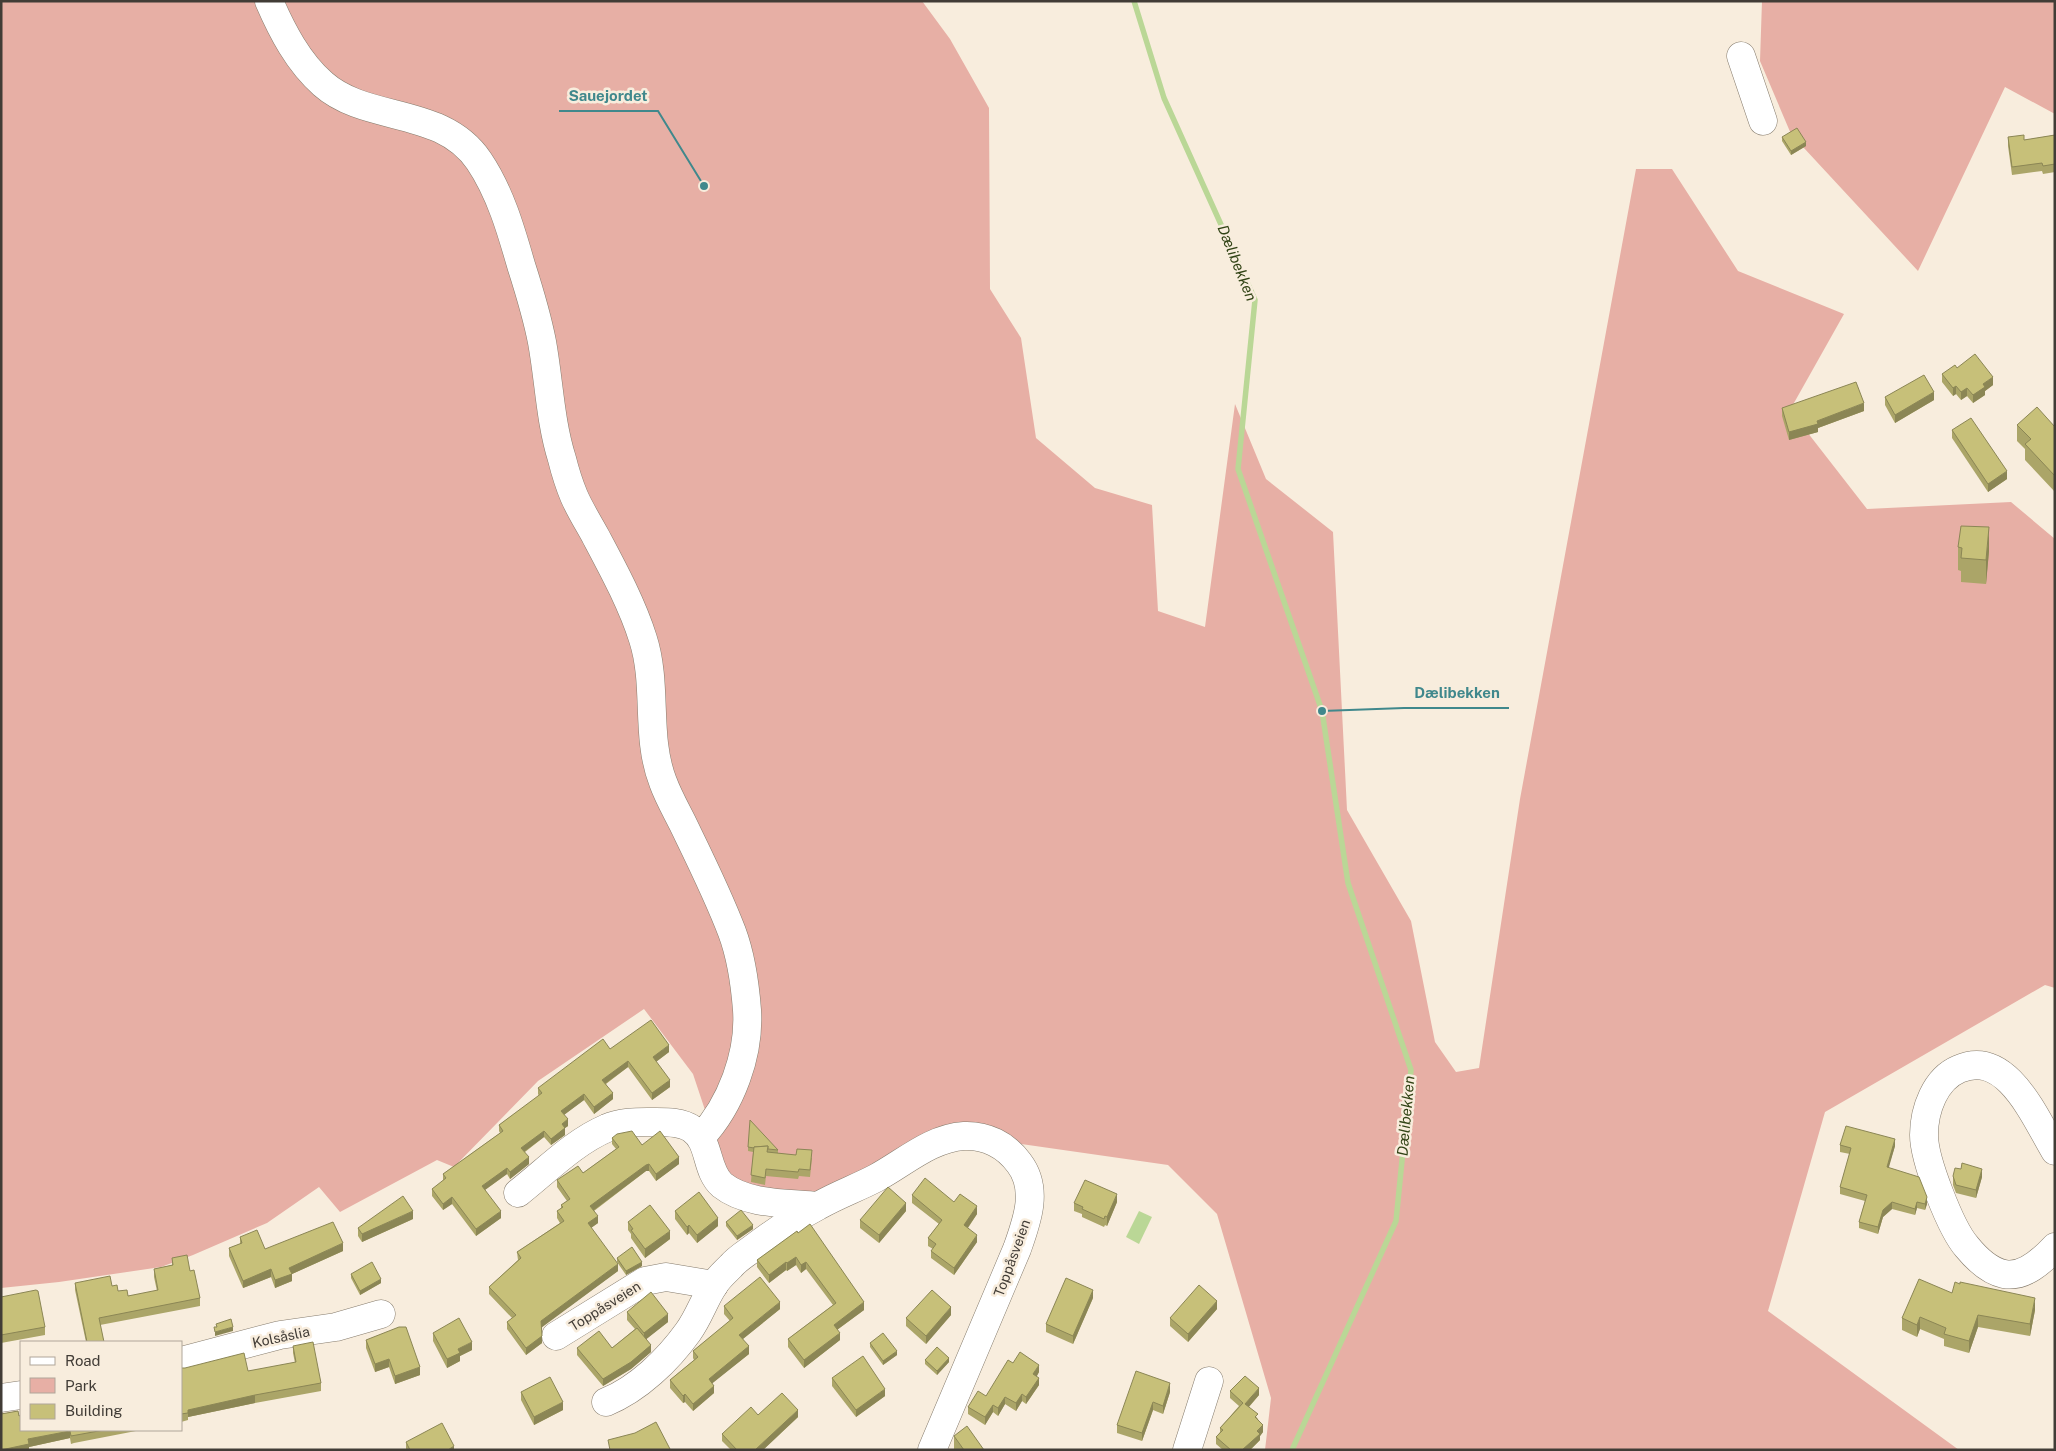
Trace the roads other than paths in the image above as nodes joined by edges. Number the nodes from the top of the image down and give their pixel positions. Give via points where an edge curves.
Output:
1 (269, 1) edge
2 (1741, 56) dead end
3 (1763, 120) dead end
4 (701, 1137) junction
5 (2055, 1151) edge
6 (518, 1193) dead end
7 (818, 1206) junction
8 (2055, 1247) edge
9 (714, 1285) junction
10 (381, 1314) dead end
11 (556, 1336) dead end
12 (182, 1361) edge
13 (1209, 1381) dead end
14 (20, 1395) edge
15 (1, 1398) edge
16 (606, 1402) dead end
17 (932, 1450) edge
18 (1187, 1450) edge

1 - 4 street via 299,58 323,84 365,105 448,132 464,143 495,188 515,243 542,341 560,453 571,487 643,640 651,673 652,741 662,781 733,935 743,976 747,1013 742,1061 713,1124
2 - 3 street
4 - 6 street via 678,1123 640,1122 607,1127 579,1144
4 - 7 street via 721,1184 737,1194
5 - 8 street via 2015,1084 1997,1070 1970,1064 1952,1072 1937,1087 1924,1136 1931,1168 1955,1228 1967,1247 1988,1267 2004,1274 2025,1272
7 - 9 street, Toppåsveien via 769,1236 732,1264
7 - 17 street, Toppåsveien via 946,1139 981,1136 1006,1148 1023,1168 1029,1181 1026,1224
9 - 11 street, Toppåsveien via 666,1277 645,1281
9 - 16 street, Toppåsveien via 688,1332 662,1362 621,1396
10 - 12 street, Kolsåslia via 336,1326 280,1335
13 - 18 street
14 - 15 street

